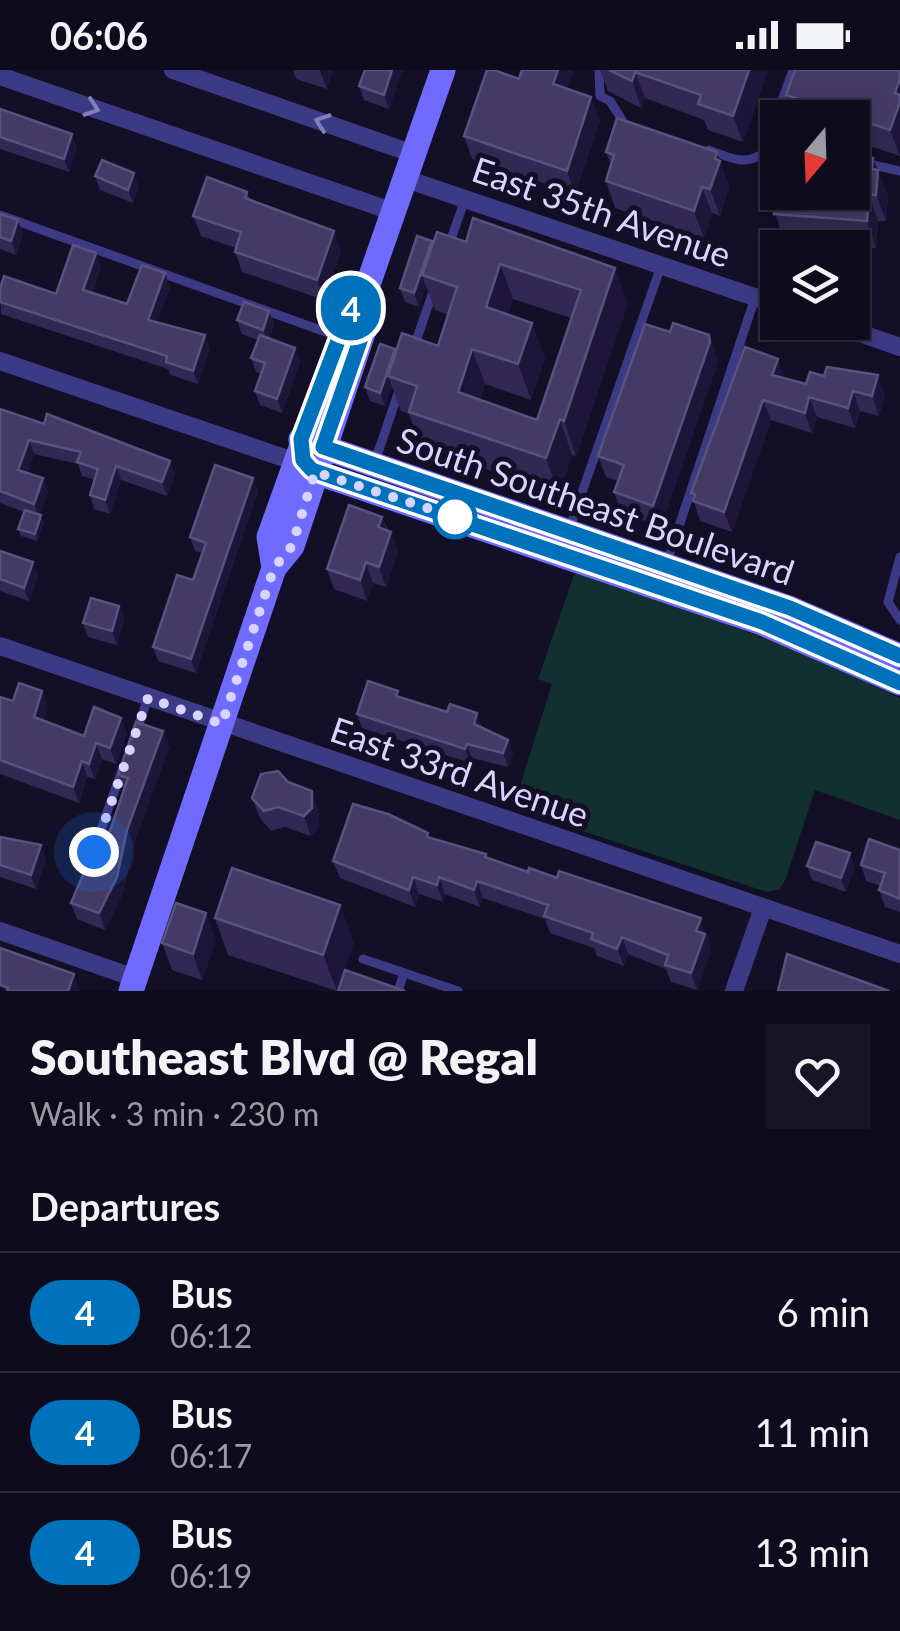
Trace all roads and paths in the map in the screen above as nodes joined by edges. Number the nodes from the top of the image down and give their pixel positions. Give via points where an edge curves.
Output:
1 (172, 70) edge
2 (443, 70) edge
3 (599, 70) edge
4 (793, 70) edge
5 (0, 76) edge
6 (782, 100) edge
7 (616, 137) edge
8 (694, 146) edge
9 (760, 154) edge
10 (870, 164) edge
11 (410, 166) junction
12 (900, 171) edge
13 (464, 199) junction
14 (394, 212) junction
15 (0, 215) edge
16 (446, 254) edge
17 (661, 266) junction
18 (439, 272) edge
19 (366, 290) junction
20 (755, 298) junction
21 (760, 300) edge
22 (340, 337) junction
23 (870, 337) edge
24 (900, 347) edge
25 (0, 360) edge
26 (408, 364) edge
27 (402, 383) edge
28 (307, 456) junction
29 (374, 465) junction
30 (569, 530) junction
31 (900, 557) edge
32 (667, 564) junction
33 (274, 568) junction
34 (900, 620) edge
35 (0, 646) edge
36 (900, 656) edge
37 (900, 684) edge
38 (148, 698) junction
39 (222, 724) junction
40 (94, 852) edge
41 (763, 908) junction
42 (0, 931) edge
43 (900, 954) edge
44 (363, 959) dead end
45 (404, 973) junction
46 (133, 985) edge
47 (398, 991) edge
48 (458, 991) edge
49 (734, 991) edge

11 -> 1 street, East 35th Avenue
2 - 11 main road
3 - 7 lane via 600,96 627,122
4 - 6 lane
5 -> 14 street
8 - 9 lane via 741,161
10 - 12 lane
11 - 13 street, East 35th Avenue
11 - 14 main road
13 - 16 lane
13 - 17 street, East 35th Avenue
14 - 19 main road
15 - 22 lane
17 - 20 street, East 35th Avenue
17 - 30 lane
18 - 26 lane
19 - 22 main road
19 - 28 main road via 368,318
20 - 21 street, East 35th Avenue
20 - 32 lane
22 - 28 main road
23 - 24 street
25 - 28 street
27 - 29 lane
28 - 29 main road, South Southeast Boulevard
28 - 33 main road via 292,546
28 - 33 main road via 283,494 268,538
28 - 37 main road, South Southeast Boulevard via 762,622
29 - 30 main road, South Southeast Boulevard
30 - 32 main road, South Southeast Boulevard
31 - 34 lane via 888,602
32 - 36 main road, South Southeast Boulevard
33 - 39 main road
35 - 38 street, East 33rd Avenue
38 - 39 street, East 33rd Avenue
38 - 40 lane
39 - 41 street, East 33rd Avenue
39 - 46 main road
41 - 43 street, East 33rd Avenue
41 - 49 street
42 - 46 street
44 - 45 lane
45 - 47 lane
45 - 48 lane

